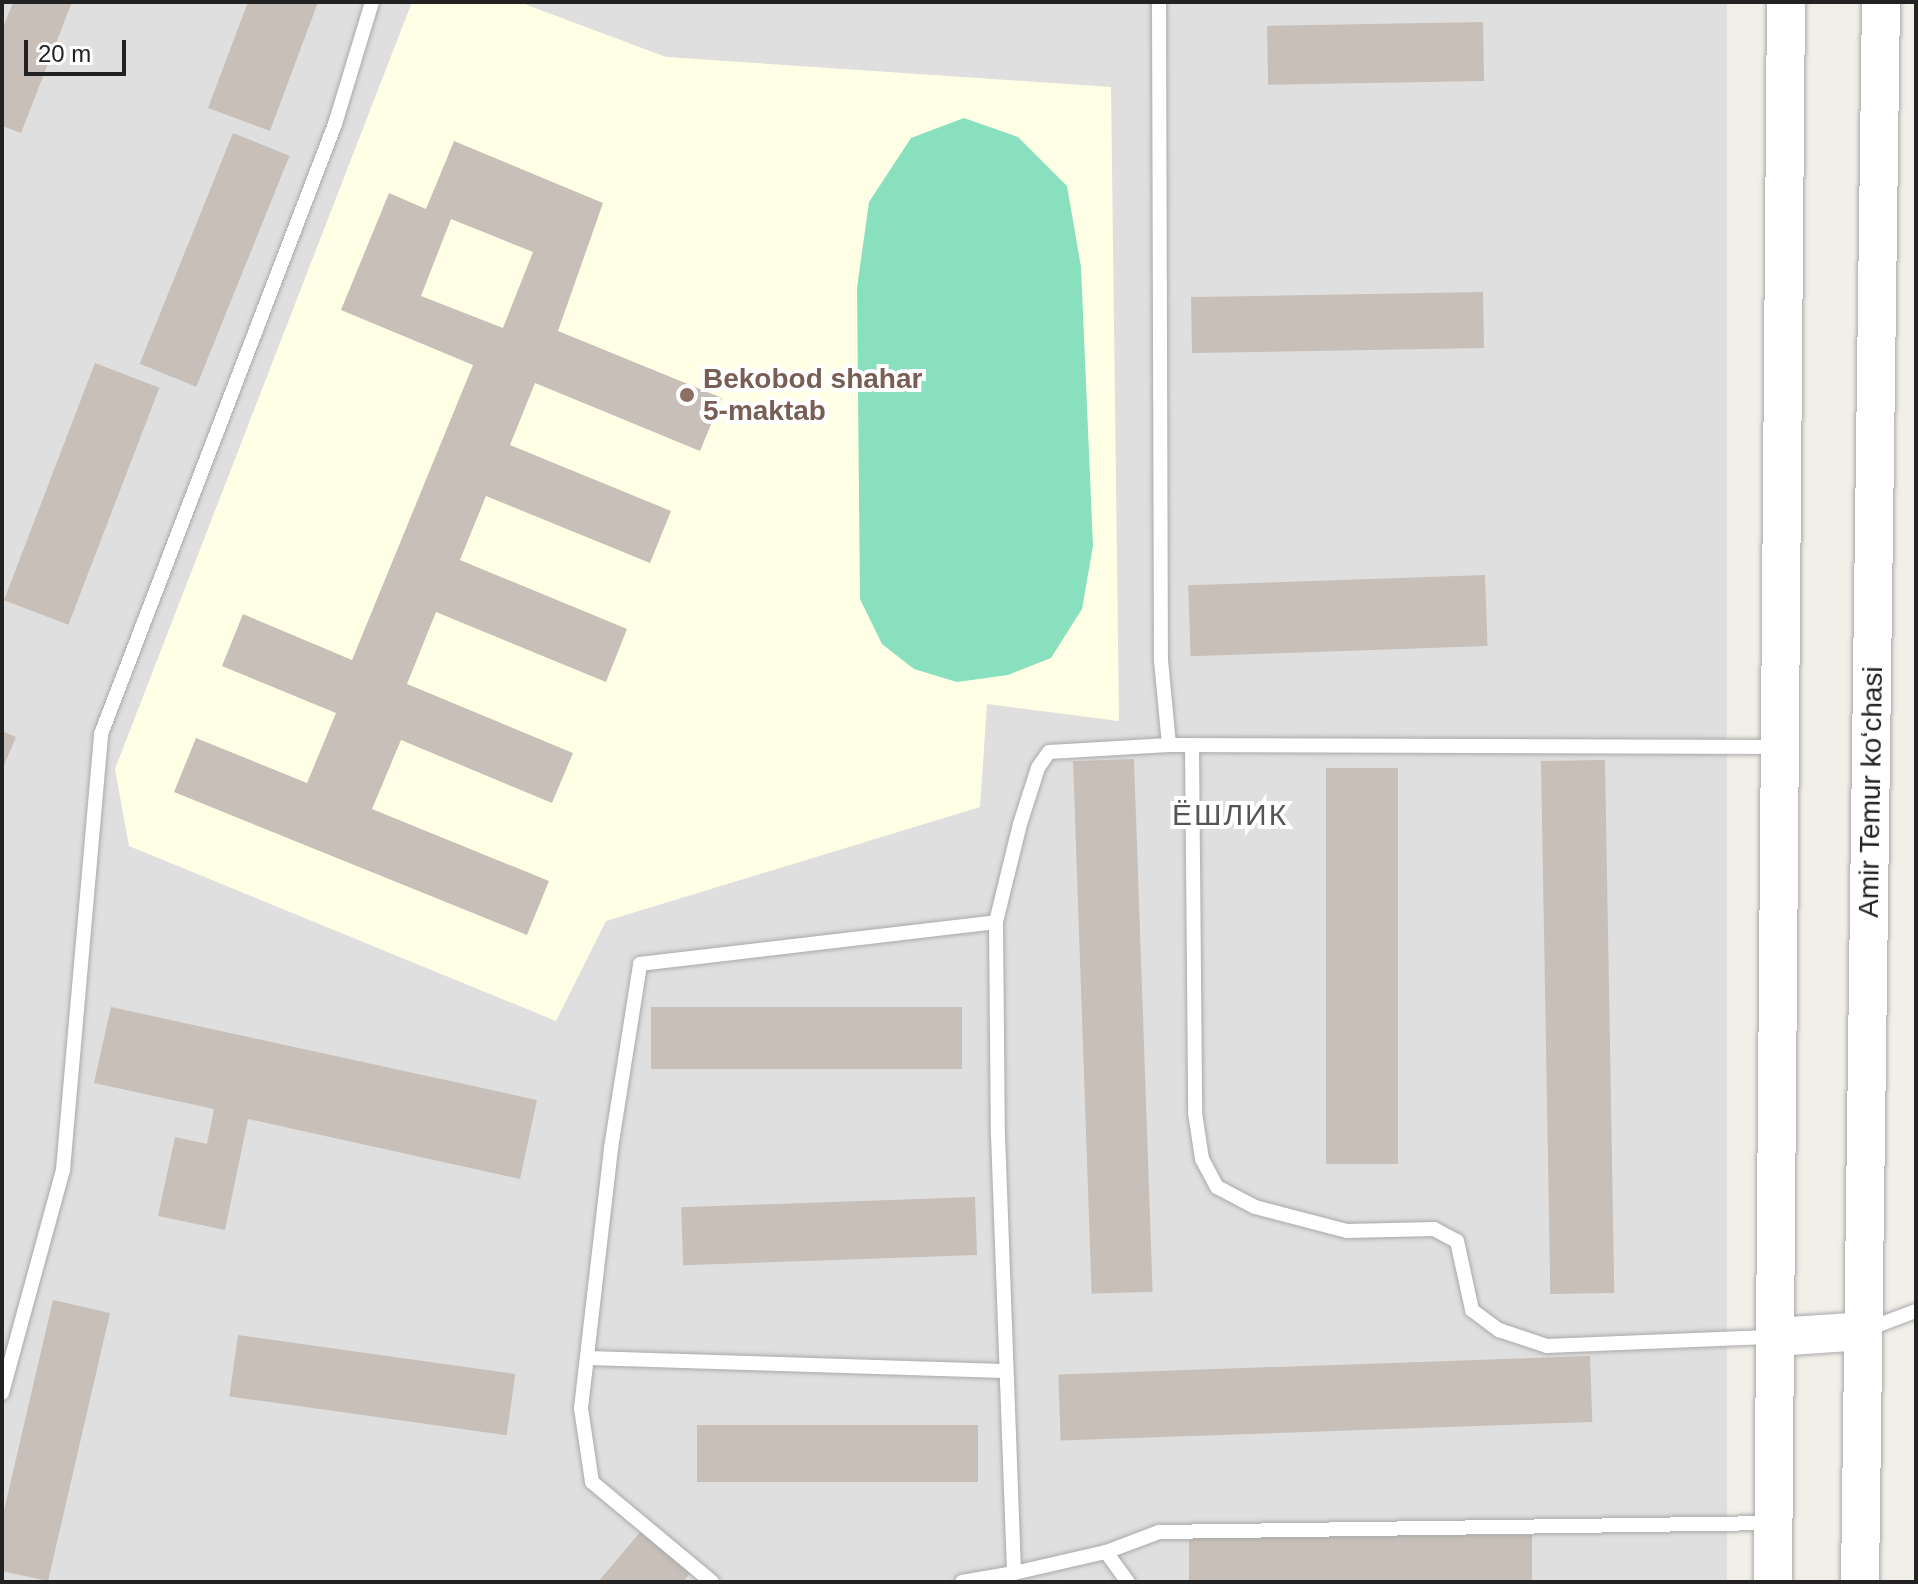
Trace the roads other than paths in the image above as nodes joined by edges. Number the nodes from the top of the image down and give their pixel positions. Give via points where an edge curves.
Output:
1 (372, 2) edge
2 (1159, 2) edge
3 (1786, 2) edge
4 (1881, 2) edge
5 (1169, 745) junction
6 (1192, 745) junction
7 (1781, 747) junction
8 (996, 922) junction
9 (1916, 1311) edge
10 (1863, 1331) junction
11 (1776, 1337) junction
12 (587, 1358) junction
13 (1005, 1371) junction
14 (2, 1393) edge
15 (1773, 1523) junction
16 (1106, 1552) junction
17 (1014, 1573) junction
18 (712, 1582) edge
19 (962, 1582) edge
20 (1128, 1582) edge
21 (1773, 1582) edge
22 (1860, 1582) edge

1 - 14 lane via 335,124 101,734 63,1170
2 - 5 lane via 1161,660
3 - 7 street
4 - 10 street, Amir Temur koʻchasi
5 - 6 lane
5 - 8 lane via 1049,752 1038,768 1020,824
6 - 7 lane
6 - 11 lane via 1195,1113 1202,1159 1217,1187 1255,1207 1347,1231 1434,1229 1457,1241 1472,1310 1499,1330 1547,1346
7 - 11 street
8 - 12 lane via 640,964
8 - 13 lane
9 - 10 lane
10 - 11 street
10 - 22 street, Amir Temur koʻchasi
11 - 15 street
12 - 13 lane
12 - 18 lane via 581,1408 592,1482
13 - 17 lane
15 - 16 lane via 1159,1532
15 - 21 street
16 - 17 lane
16 - 20 lane
17 - 19 lane

